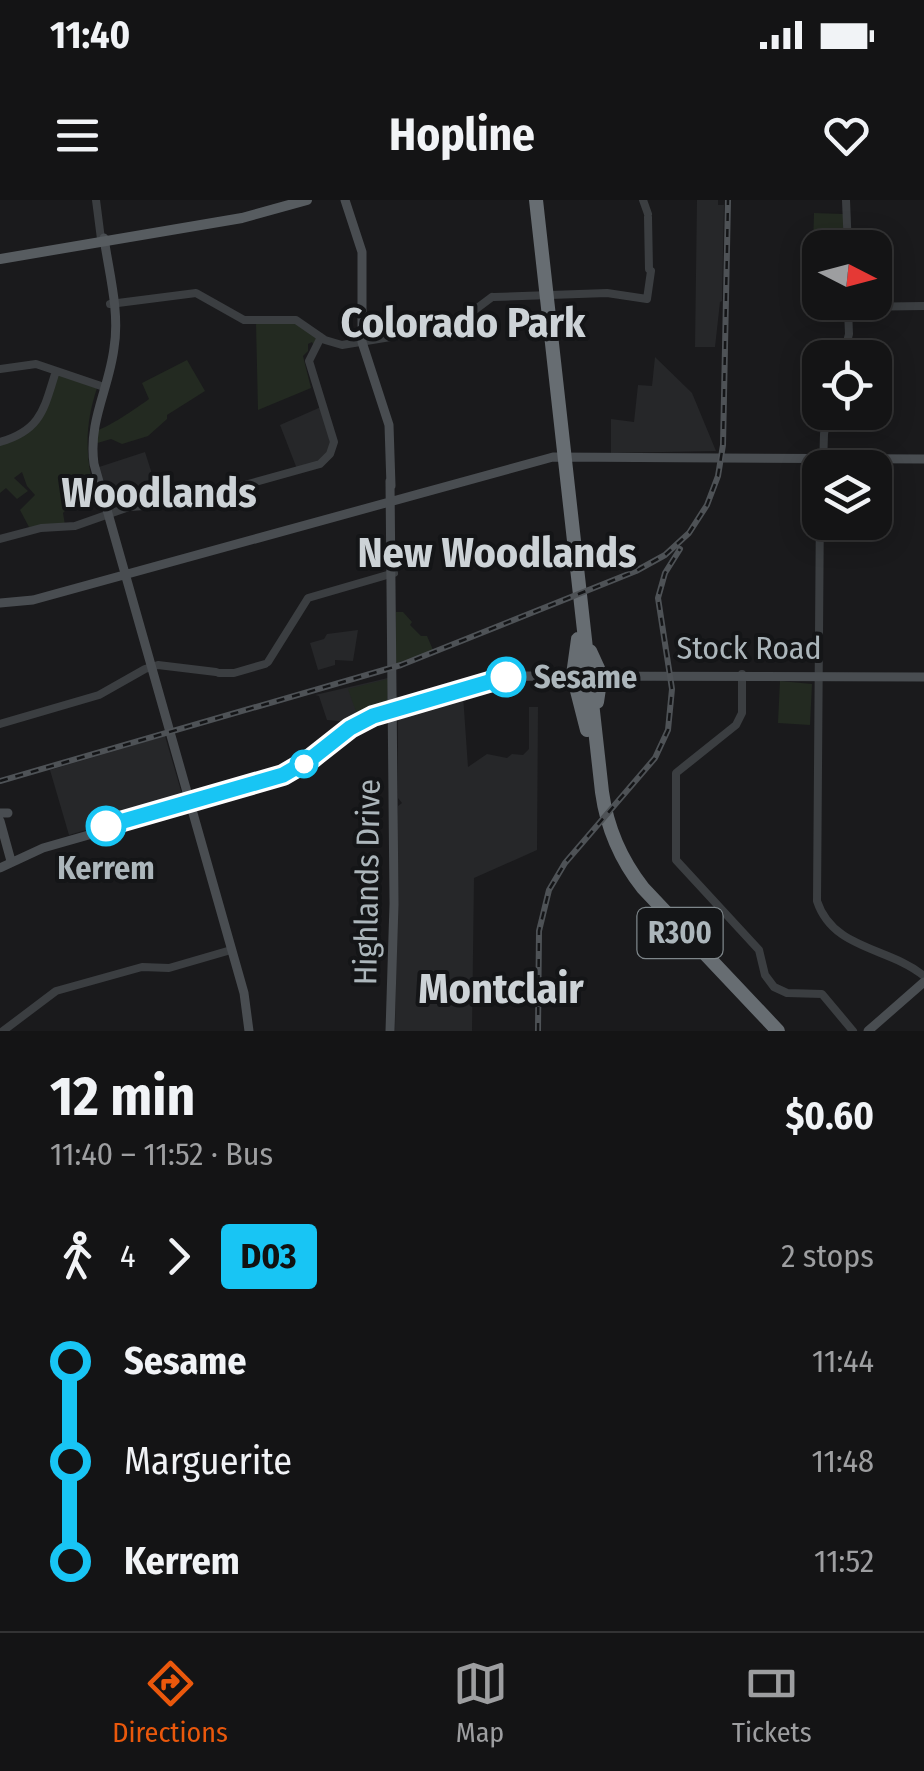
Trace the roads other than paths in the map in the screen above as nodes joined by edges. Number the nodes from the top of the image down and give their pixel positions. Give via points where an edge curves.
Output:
1 (98, 200) edge
2 (294, 200) edge
3 (307, 200) edge
4 (344, 200) edge
5 (534, 200) edge
6 (643, 200) edge
7 (846, 200) edge
8 (847, 230) edge
9 (103, 240) junction
10 (0, 258) edge
11 (112, 305) junction
12 (924, 306) edge
13 (892, 308) edge
14 (322, 338) junction
15 (362, 342) junction
16 (0, 368) edge
17 (56, 371) junction
18 (102, 386) junction
19 (0, 442) edge
20 (561, 458) junction
21 (924, 458) edge
22 (892, 459) edge
23 (802, 461) edge
24 (391, 502) junction
25 (106, 515) junction
26 (0, 539) edge
27 (819, 540) edge
28 (393, 573) junction
29 (123, 575) junction
30 (0, 604) edge
31 (149, 667) junction
32 (588, 673) junction
33 (742, 675) junction
34 (814, 675) junction
35 (924, 676) edge
36 (394, 711) junction
37 (0, 724) edge
38 (596, 742) junction
39 (188, 805) junction
40 (3, 816) edge
41 (604, 817) junction
42 (0, 829) edge
43 (6, 862) edge
44 (230, 950) junction
45 (924, 979) edge
46 (246, 1025) edge
47 (776, 1030) edge
48 (4, 1031) edge
49 (390, 1031) edge
50 (853, 1031) edge
51 (866, 1031) edge

1 - 9 street
2 - 9 main road
3 - 9 main road via 242,218
4 - 15 main road, Highlands Drive via 363,258
5 - 20 highway, R300
6 - 15 street via 647,298 505,296 456,322
7 - 8 street
9 - 10 main road
9 - 11 main road
9 - 11 main road
11 - 14 street via 196,293 244,320 296,320
11 - 18 main road via 114,348
12 - 13 street
14 - 15 street
14 - 25 street via 309,361 334,436 324,461 187,502
15 - 24 main road, Highlands Drive via 388,423
16 - 17 street via 28,363
17 - 18 street
17 - 19 street via 35,424
18 - 25 main road via 92,447
20 - 23 main road
20 - 24 main road
20 - 32 highway, R300
21 - 22 main road
24 - 28 main road, Highlands Drive
24 - 29 main road
25 - 26 street
25 - 29 main road
27 - 34 street
28 - 31 street via 307,599 267,661 239,671
28 - 36 main road, Highlands Drive
29 - 30 main road via 30,604
29 - 31 main road
31 - 37 street via 100,695
31 - 39 main road
32 - 33 main road, Stock Road
32 - 36 main road, Stock Road via 516,678
32 - 38 highway, R300
32 - 38 highway via 601,678
32 - 41 highway, R300
33 - 34 main road, Stock Road
33 - 50 street via 736,724 676,773 676,858 760,950 774,987 820,994
34 - 35 main road, Stock Road
34 - 45 street via 820,910 842,937 898,958
36 - 39 main road, Stock Road via 350,728 290,772
36 - 49 main road, Highlands Drive
38 - 41 highway, R300
39 - 43 main road
39 - 43 main road via 130,815
39 - 44 main road
40 - 43 main road
41 - 47 highway, R300 via 643,888
42 - 43 main road
44 - 46 main road
44 - 48 street via 56,991
45 - 51 main road

